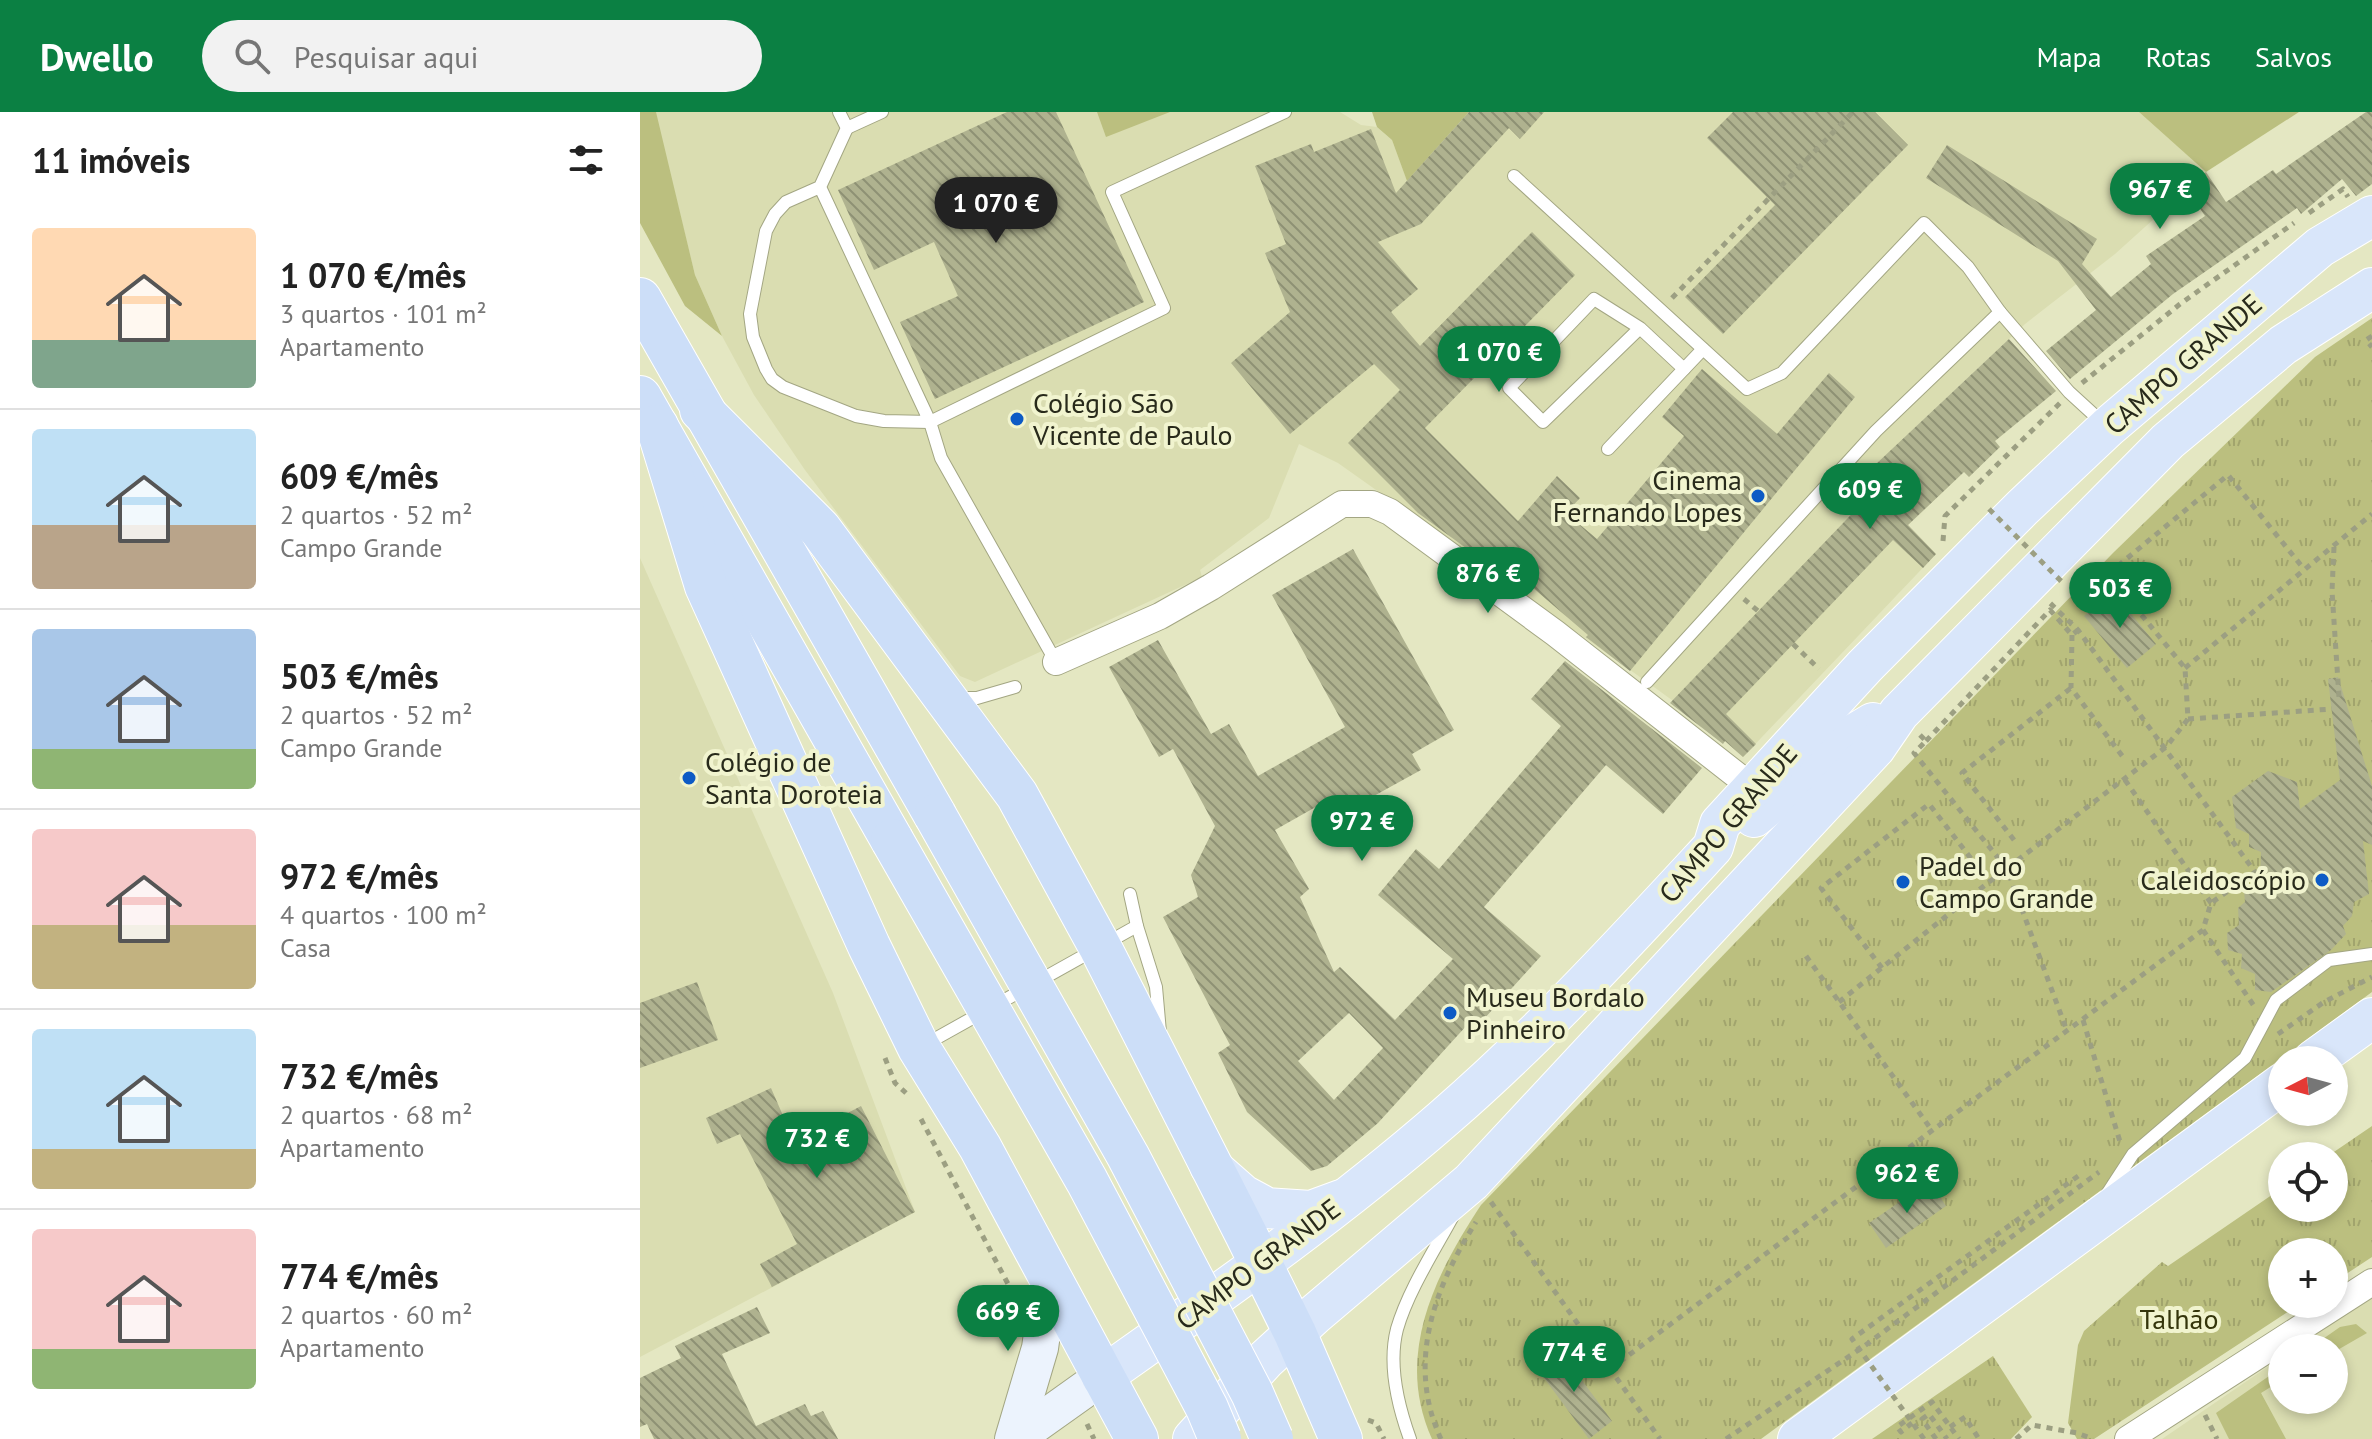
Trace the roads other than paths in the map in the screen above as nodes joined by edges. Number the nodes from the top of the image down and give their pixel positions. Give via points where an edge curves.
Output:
1 (839, 112) edge
2 (882, 112) edge
3 (1285, 112) edge
4 (847, 128) junction
5 (1514, 176) dead end
6 (820, 187) junction
7 (2372, 216) edge
8 (2372, 260) edge
9 (2372, 288) edge
10 (640, 299) edge
11 (2000, 312) junction
12 (1640, 328) junction
13 (2283, 345) junction
14 (1703, 349) junction
15 (1684, 369) junction
16 (701, 410) junction
17 (649, 411) edge
18 (930, 422) junction
19 (2108, 427) junction
20 (1608, 449) dead end
21 (1056, 662) joint
22 (1647, 682) dead end
23 (1015, 687) dead end
24 (941, 696) junction
25 (1913, 727) junction
26 (1753, 788) junction
27 (1713, 847) junction
28 (1130, 894) dead end
29 (1137, 926) junction
30 (1100, 947) junction
31 (2372, 954) edge
32 (2372, 1018) edge
33 (2333, 1046) edge
34 (919, 1048) junction
35 (1164, 1075) junction
36 (2268, 1094) edge
37 (1208, 1164) junction
38 (1471, 1182) junction
39 (1345, 1199) junction
40 (2083, 1229) junction
41 (1261, 1265) junction
42 (1050, 1277) junction
43 (2372, 1282) edge
44 (1295, 1333) junction
45 (1102, 1377) junction
46 (1014, 1439) edge
47 (1120, 1439) edge
48 (1137, 1439) edge
49 (1193, 1439) edge
50 (1220, 1439) edge
51 (1272, 1439) edge
52 (1341, 1439) edge
53 (1410, 1439) edge
54 (1798, 1439) edge
55 (2128, 1439) edge

1 - 4 lane
2 - 4 lane
3 - 18 lane via 1112,192 1164,308
4 - 6 lane
5 - 14 lane
6 - 18 lane
6 - 18 lane via 786,202 766,231 750,314 766,369 783,387 856,416
7 - 19 main road, CAMPO GRANDE via 2320,247
8 - 13 main road
9 - 13 main road, CAMPO GRANDE
10 - 16 highway
11 - 14 lane via 1968,267 1924,223 1782,373 1747,389
11 - 19 lane via 2069,392
11 - 22 lane via 1876,431
12 - 12 lane via 1543,422 1509,388 1594,299
12 - 15 lane
13 - 25 main road, CAMPO GRANDE via 2168,441
14 - 15 lane
15 - 20 lane
16 - 24 highway via 820,529
16 - 51 highway, bridge via 1128,1156
17 - 34 highway via 706,586
17 - 50 highway, bridge via 1087,1181
18 - 21 lane via 941,458
19 - 26 main road, CAMPO GRANDE via 1865,666
21 - 26 street via 1160,616 1342,504 1372,504 1555,633
23 - 24 lane via 977,698
24 - 30 highway via 1017,795
25 - 27 main road via 1878,719
25 - 38 main road, CAMPO GRANDE via 1875,748
26 - 27 main road, CAMPO GRANDE via 1720,824
27 - 39 main road, CAMPO GRANDE via 1564,1006 1445,1118
28 - 29 lane
29 - 30 lane
29 - 35 lane via 1156,987
30 - 34 lane
30 - 35 highway
31 - 40 lane via 2329,960 2276,1000 2245,1058 2133,1154
32 - 33 main road
34 - 42 highway
35 - 37 highway
36 - 40 main road
37 - 39 main road via 1267,1208 1311,1211
37 - 41 highway
38 - 44 main road, CAMPO GRANDE
38 - 53 lane via 1397,1329 1394,1372
39 - 41 main road, CAMPO GRANDE
40 - 54 main road
41 - 44 highway
41 - 45 main road, CAMPO GRANDE
42 - 45 highway
42 - 46 main road via 1040,1348
43 - 55 street
44 - 49 main road, CAMPO GRANDE
44 - 52 highway
45 - 46 main road
45 - 47 lane
45 - 48 highway

